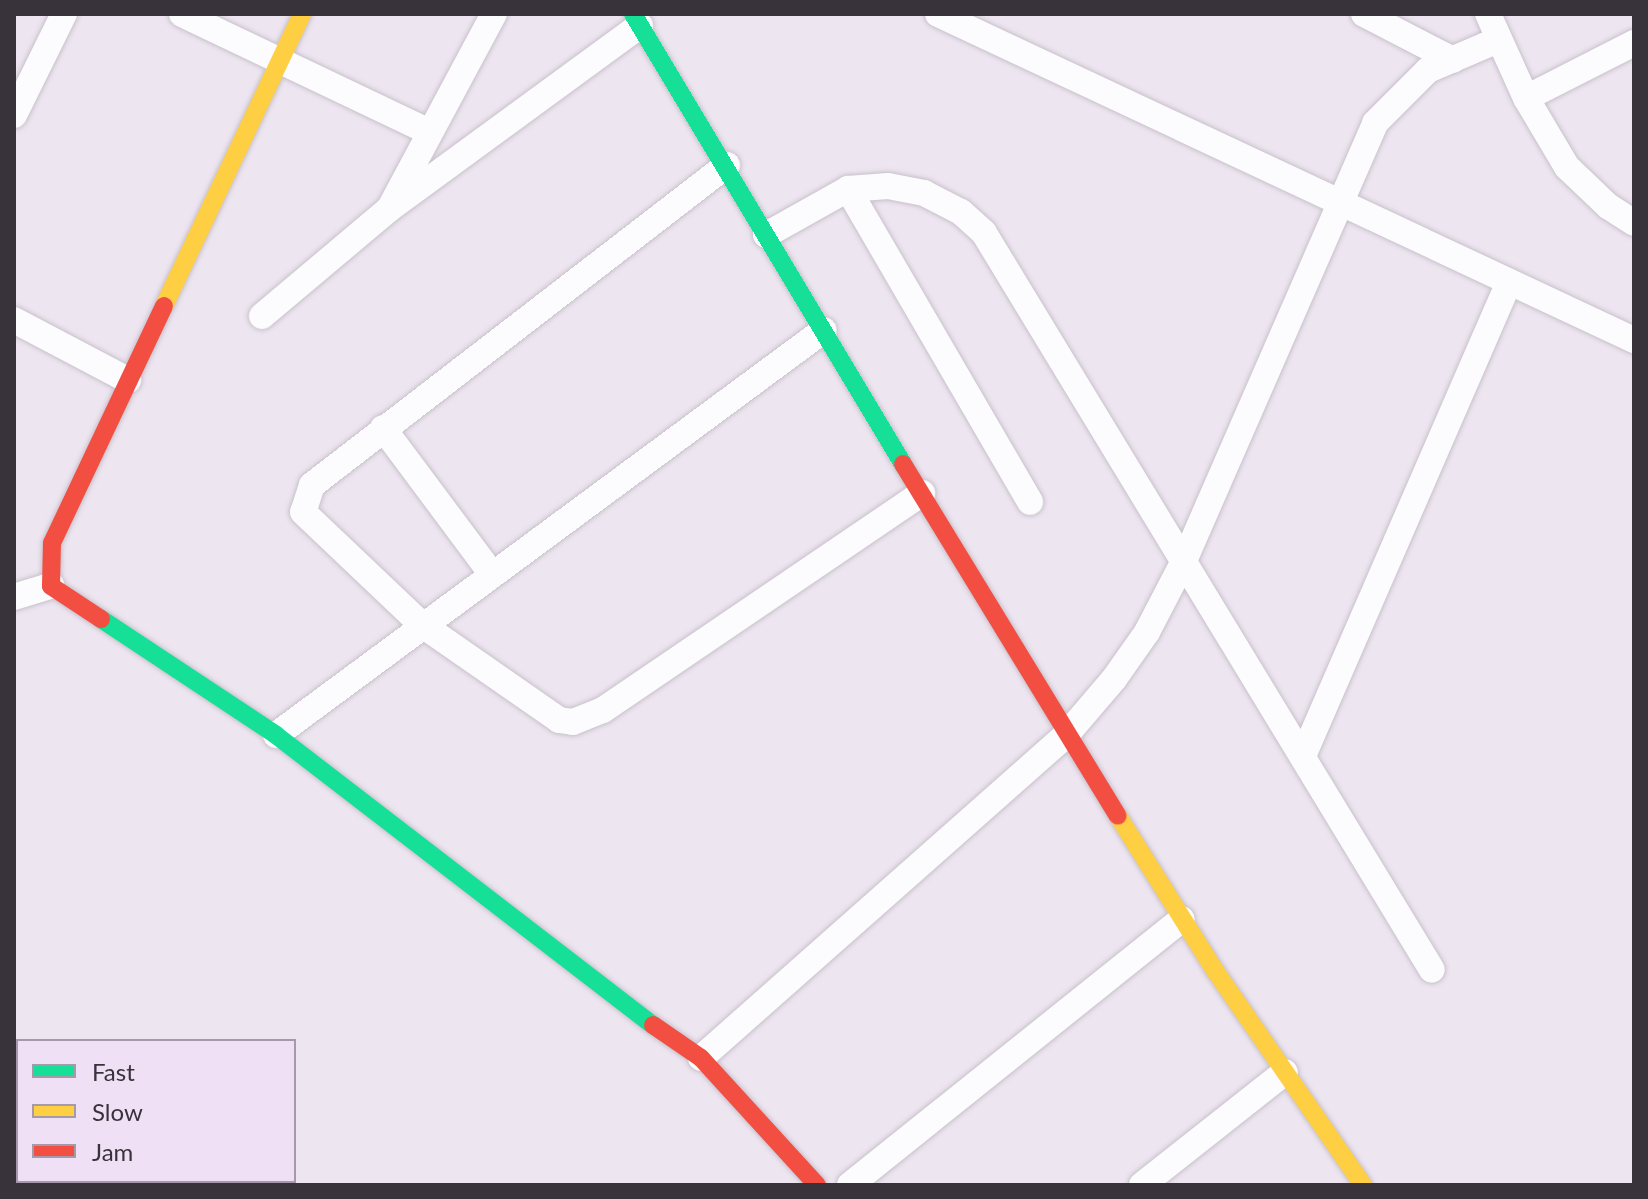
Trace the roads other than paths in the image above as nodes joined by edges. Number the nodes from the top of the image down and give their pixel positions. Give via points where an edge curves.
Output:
1 (64, 14) edge
2 (182, 14) edge
3 (302, 14) edge
4 (494, 14) edge
5 (938, 14) edge
6 (1364, 14) edge
7 (1488, 14) edge
8 (637, 20) edge
9 (1498, 40) junction
10 (1634, 43) edge
11 (278, 59) junction
12 (1453, 60) junction
13 (1526, 98) junction
14 (14, 115) edge
15 (429, 132) junction
16 (727, 165) junction
17 (848, 189) junction
18 (1342, 203) junction
19 (389, 209) junction
20 (1634, 223) edge
21 (766, 235) junction
22 (1509, 282) junction
23 (262, 316) dead end
24 (14, 320) edge
25 (824, 330) junction
26 (1634, 340) edge
27 (128, 380) junction
28 (383, 428) junction
29 (922, 493) junction
30 (1030, 502) dead end
31 (1184, 561) junction
32 (491, 573) junction
33 (51, 586) junction
34 (14, 597) edge
35 (421, 624) junction
36 (1067, 734) junction
37 (276, 735) junction
38 (1303, 756) junction
39 (1182, 919) junction
40 (1432, 970) dead end
41 (701, 1058) junction
42 (1285, 1072) junction
43 (817, 1185) edge
44 (850, 1185) edge
45 (1142, 1185) edge
46 (1363, 1185) edge

1 - 14 street
2 - 11 street
3 - 11 street
4 - 15 street
5 - 18 street
6 - 12 street
7 - 9 street
8 - 16 street
8 - 19 street
9 - 12 street
9 - 13 street
10 - 13 street
11 - 15 street
11 - 27 street
12 - 18 street via 1428,70 1375,123
13 - 20 street via 1567,167
15 - 19 street
16 - 21 street
16 - 28 street
17 - 21 street
17 - 30 street
17 - 31 street via 888,186 924,193 961,212 984,233
18 - 22 street
18 - 31 street
19 - 23 street
21 - 25 street
22 - 26 street
22 - 38 street
24 - 27 street
25 - 29 street
25 - 32 street
27 - 33 street via 52,543
28 - 32 street
28 - 35 street via 312,485 303,512
29 - 35 street via 586,721 559,720
29 - 36 street
31 - 36 street via 1147,632
31 - 38 street
32 - 35 street
33 - 34 street
33 - 37 street
35 - 37 street
36 - 39 street
36 - 41 street
37 - 41 street via 624,1005
38 - 40 street
39 - 42 street
39 - 44 street
41 - 43 street
42 - 45 street
42 - 46 street

